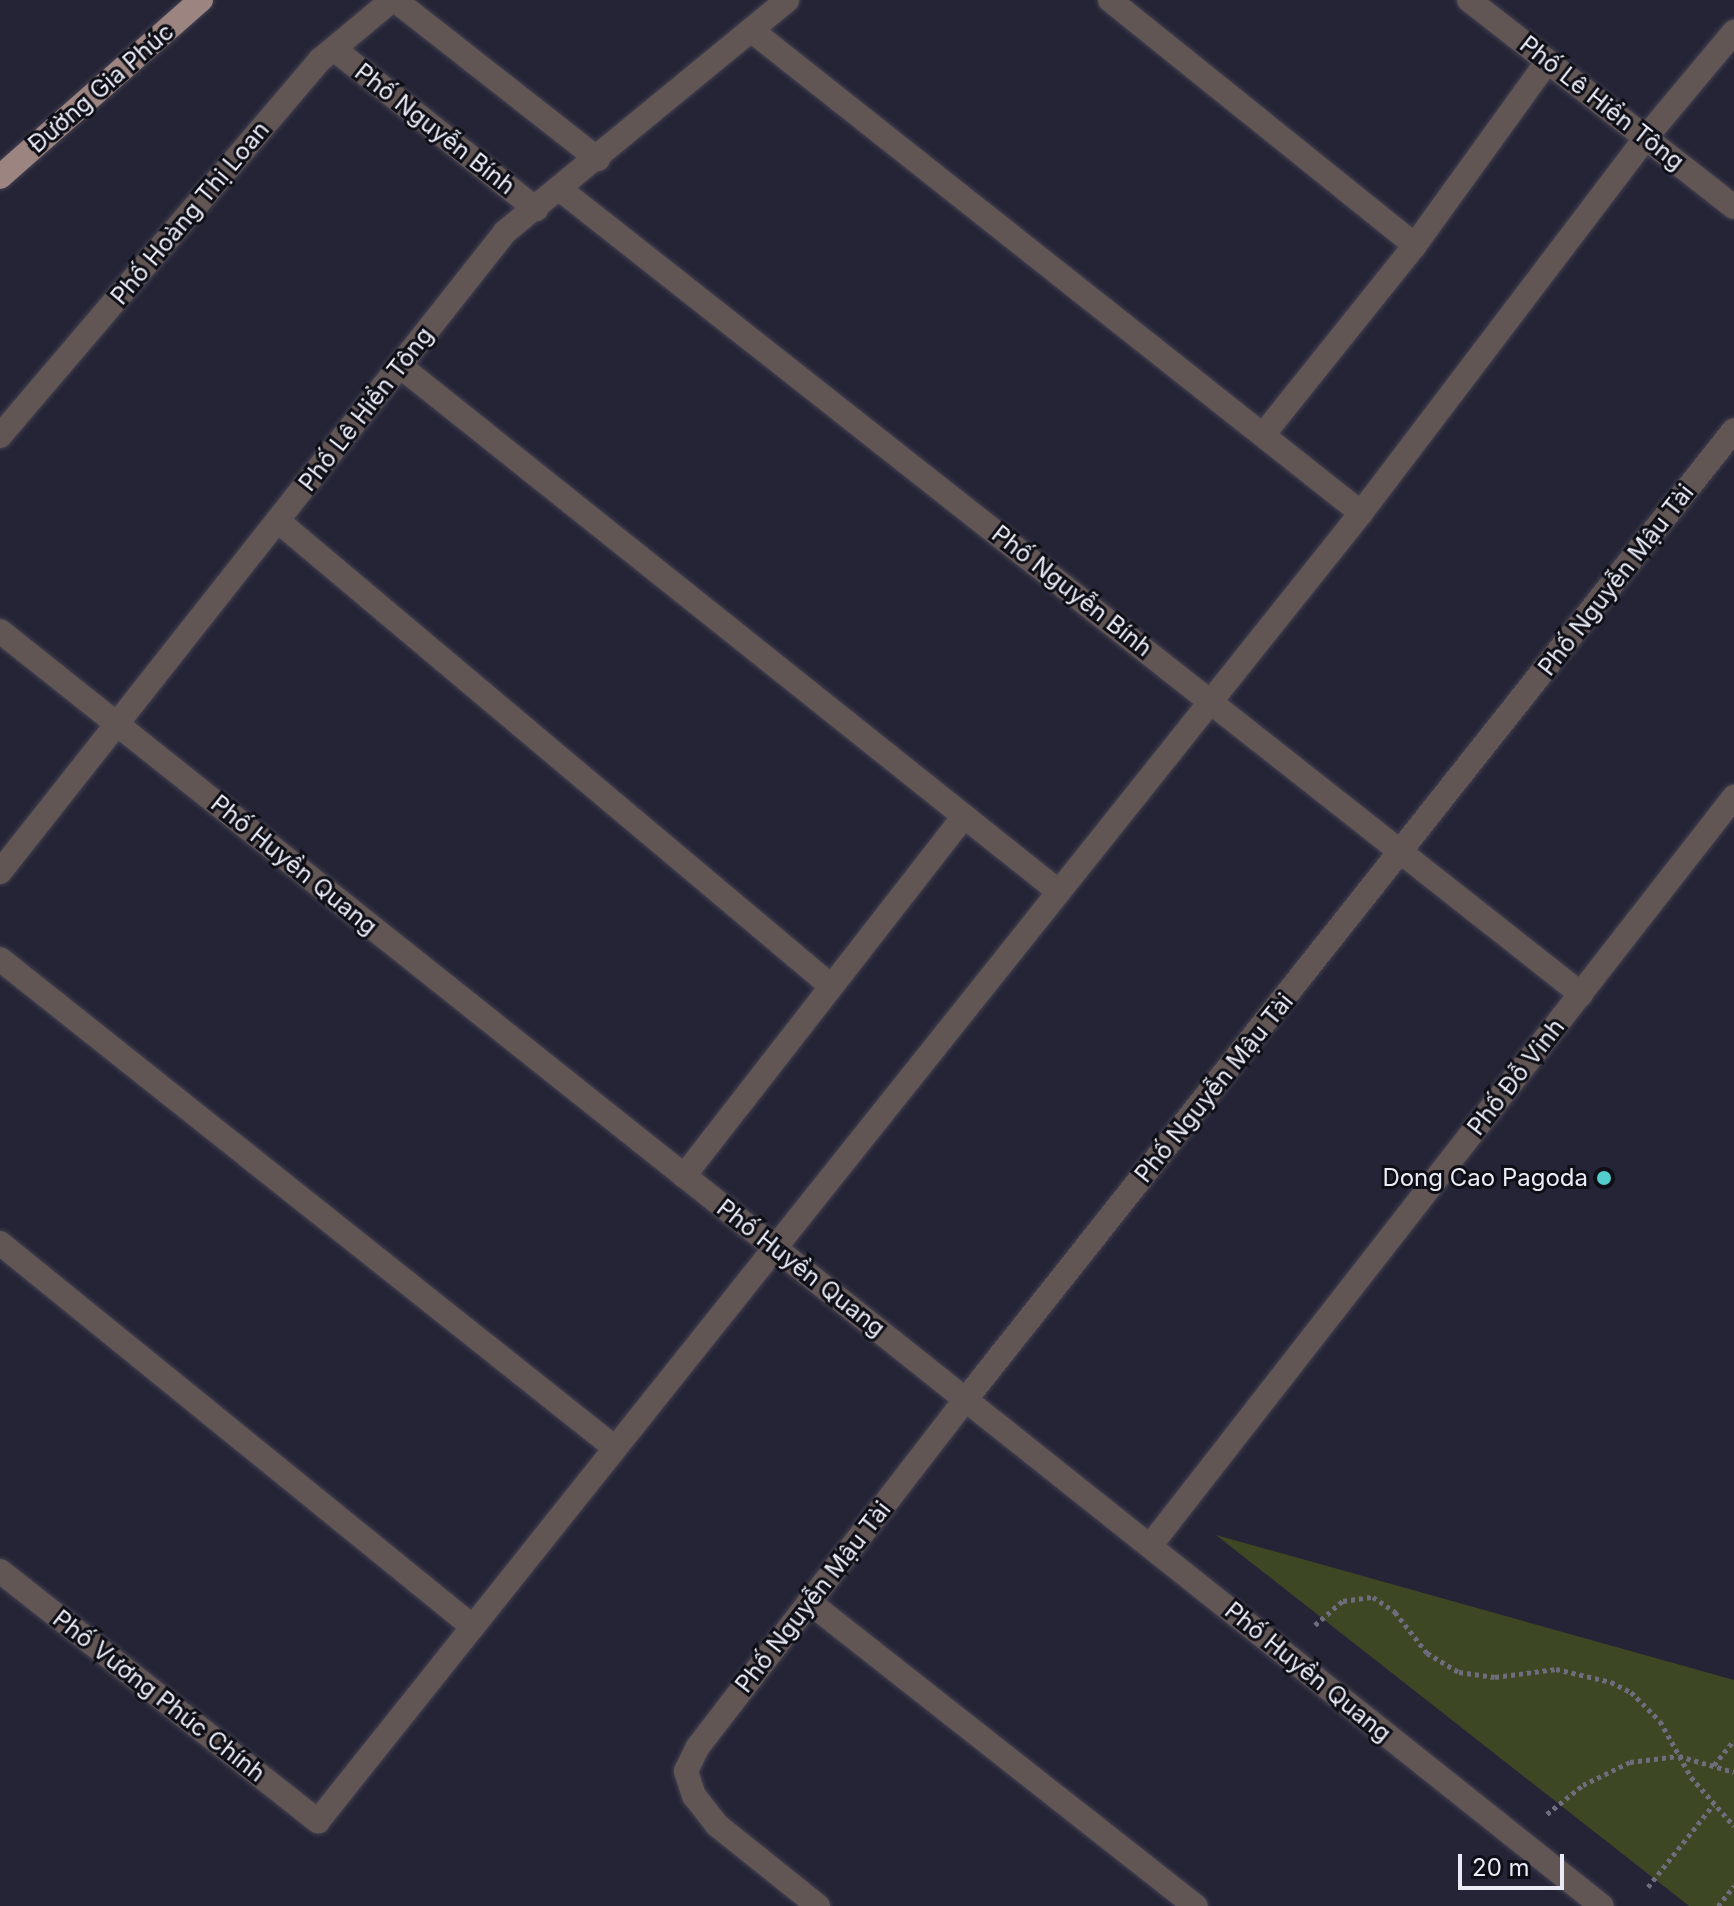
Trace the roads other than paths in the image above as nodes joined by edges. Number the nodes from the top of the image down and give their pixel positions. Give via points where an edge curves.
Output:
1 (201, 0) edge
2 (393, 0) edge
3 (787, 0) edge
4 (1110, 0) edge
5 (1469, 0) edge
6 (751, 30) junction
7 (1734, 32) edge
8 (334, 49) junction
9 (1547, 62) junction
10 (1647, 136) junction
11 (598, 159) junction
12 (0, 177) edge
13 (561, 190) junction
14 (1734, 207) edge
15 (536, 209) junction
16 (1415, 245) junction
17 (400, 366) junction
18 (1734, 430) edge
19 (1263, 435) junction
20 (0, 436) edge
21 (1361, 513) junction
22 (278, 521) junction
23 (0, 631) edge
24 (1210, 700) junction
25 (118, 725) junction
26 (1734, 797) edge
27 (964, 816) junction
28 (1402, 852) junction
29 (0, 872) edge
30 (1058, 891) junction
31 (0, 959) edge
32 (831, 986) junction
33 (1581, 994) junction
34 (684, 1176) junction
35 (0, 1243) edge
36 (775, 1247) junction
37 (966, 1399) junction
38 (615, 1448) junction
39 (1150, 1546) junction
40 (0, 1571) edge
41 (809, 1602) junction
42 (473, 1627) junction
43 (1587, 1902) edge
44 (818, 1906) edge
45 (1196, 1906) edge

1 - 12 main road, Đường Gia Phúc
2 - 8 street, Phố Hoàng Thị Loan
2 - 11 street
3 - 6 street, Phố Lê Hiển Tông
4 - 16 street
5 - 9 street, Phố Lê Hiển Tông
6 - 11 street, Phố Lê Hiển Tông
6 - 19 street
7 - 10 street
8 - 15 street, Phố Nguyễn Bính
8 - 20 street, Phố Hoàng Thị Loan
9 - 10 street, Phố Lê Hiển Tông
9 - 16 street
10 - 14 street, Phố Lê Hiển Tông
10 - 21 street
11 - 13 street, Phố Lê Hiển Tông
13 - 15 street, Phố Lê Hiển Tông
13 - 24 street, Phố Nguyễn Bính
15 - 17 street, Phố Lê Hiển Tông via 505,232
16 - 19 street
17 - 22 street, Phố Lê Hiển Tông
17 - 27 street
18 - 28 street, Phố Nguyễn Mậu Tài
19 - 21 street
21 - 24 street
22 - 25 street, Phố Lê Hiển Tông
22 - 32 street
23 - 25 street, Phố Huyền Quang
24 - 28 street, Phố Nguyễn Bính
24 - 30 street
25 - 29 street, Phố Lê Hiển Tông
25 - 34 street, Phố Huyền Quang
26 - 33 street, Phố Đỗ Vinh
27 - 30 street
27 - 32 street
28 - 33 street, Phố Nguyễn Bính
28 - 37 street, Phố Nguyễn Mậu Tài
30 - 36 street
31 - 38 street
32 - 34 street
33 - 39 street, Phố Đỗ Vinh
34 - 36 street, Phố Huyền Quang
35 - 42 street
36 - 37 street, Phố Huyền Quang
36 - 38 street
37 - 39 street, Phố Huyền Quang
37 - 41 street, Phố Nguyễn Mậu Tài
38 - 42 street
39 - 43 street, Phố Huyền Quang
40 - 42 street, Phố Vương Phúc Chính via 318,1821
41 - 44 street, Phố Nguyễn Mậu Tài via 697,1748 686,1771 717,1825
41 - 45 street

